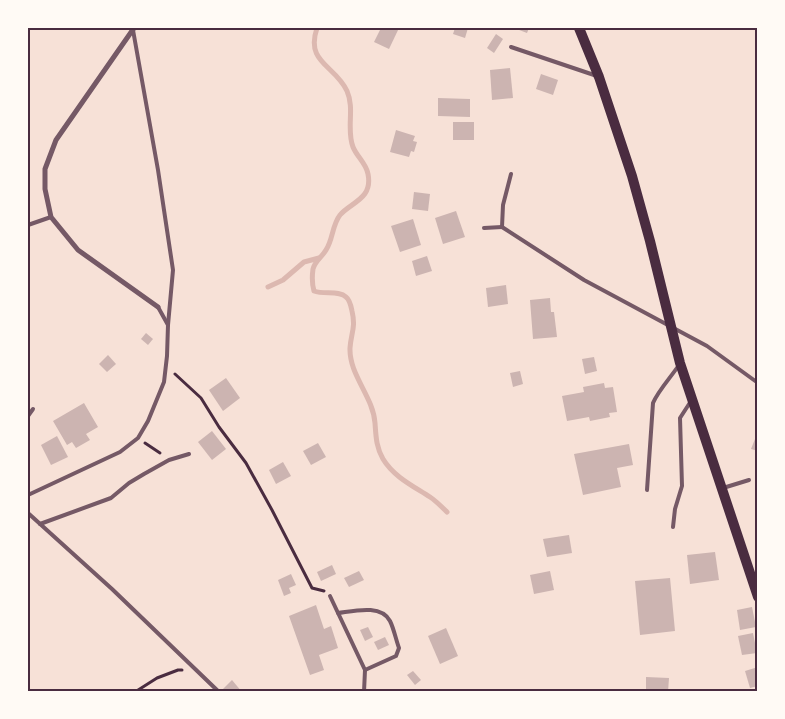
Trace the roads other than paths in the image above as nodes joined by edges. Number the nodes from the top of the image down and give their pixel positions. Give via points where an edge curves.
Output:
1 (579, 28) edge
2 (134, 29) edge
3 (511, 47) dead end
4 (599, 77) junction
5 (512, 174) dead end
6 (51, 217) junction
7 (28, 225) edge
8 (502, 227) junction
9 (484, 228) dead end
10 (158, 307) joint
11 (168, 325) junction
12 (670, 325) junction
13 (680, 363) junction
14 (758, 383) edge
15 (692, 399) junction
16 (33, 409) dead end
17 (28, 416) edge
18 (189, 454) dead end
19 (749, 480) dead end
20 (721, 488) junction
21 (647, 490) dead end
22 (28, 495) edge
23 (28, 513) edge
24 (40, 524) junction
25 (673, 527) dead end
26 (330, 596) road end
27 (758, 597) edge
28 (338, 613) junction
29 (365, 670) junction
30 (219, 692) edge
31 (364, 692) edge

1 - 4 main road
2 - 6 street via 56,140 45,169
2 - 11 lane via 173,270
3 - 4 lane
4 - 12 main road via 632,176
5 - 8 lane via 503,205
6 - 7 lane
6 - 10 street via 78,250
8 - 9 lane
8 - 12 lane via 584,280
10 - 11 lane
11 - 22 lane via 164,382 138,438 120,452
12 - 13 main road
12 - 14 lane via 707,346
13 - 15 main road
13 - 21 lane via 653,403
15 - 20 main road
15 - 25 lane via 680,418 682,486
16 - 17 lane
18 - 24 lane via 169,460 110,498
19 - 20 lane
20 - 27 main road
23 - 24 lane
24 - 30 lane
26 - 28 lane
28 - 29 lane
28 - 29 lane via 382,612 390,621 399,648 396,656
29 - 31 lane

